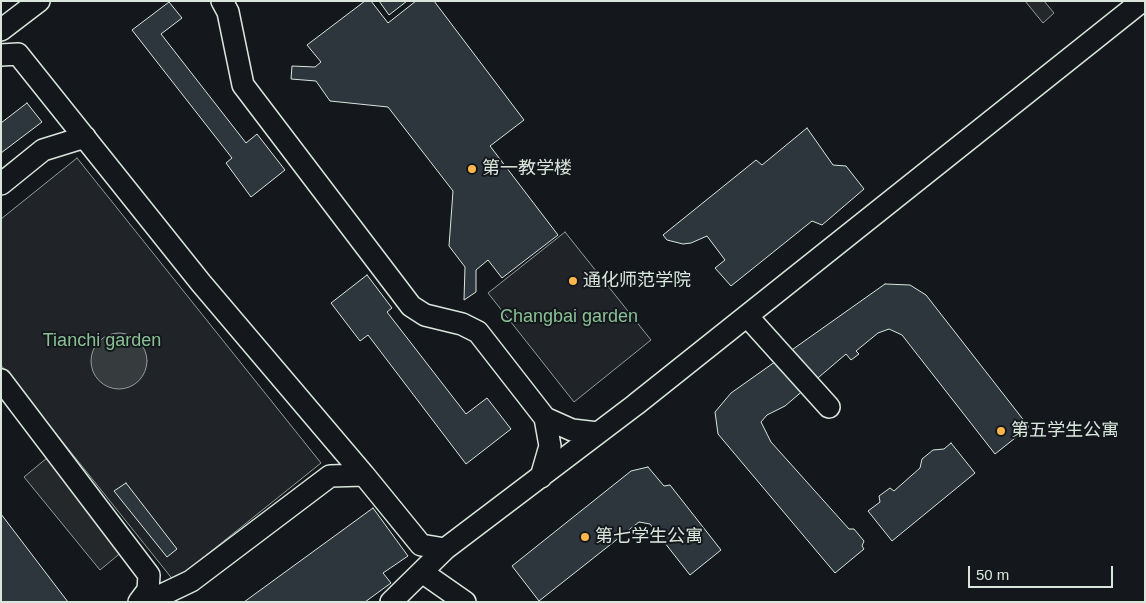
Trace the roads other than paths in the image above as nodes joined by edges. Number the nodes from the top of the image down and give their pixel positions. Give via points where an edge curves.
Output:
1 (39, 1) edge
2 (222, 1) edge
3 (1142, 1) edge
4 (19, 17) junction
5 (1, 30) edge
6 (10, 54) edge
7 (85, 137) junction
8 (1, 184) edge
9 (747, 316) junction
10 (1, 380) edge
11 (829, 407) dead end
12 (545, 418) junction
13 (598, 433) junction
14 (338, 444) junction
15 (364, 475) junction
16 (330, 476) junction
17 (541, 476) junction
18 (445, 549) junction
19 (422, 572) junction
20 (149, 575) junction
21 (177, 588) junction
22 (139, 602) edge
23 (147, 602) edge
24 (391, 602) edge
25 (465, 602) edge

1 - 4 street
2 - 12 street via 228,12 243,85 411,306 425,315 462,324 478,332
3 - 9 street
4 - 5 street
4 - 6 street via 10,39
6 - 7 street
7 - 8 street via 43,150
7 - 14 street via 200,283
9 - 11 street
9 - 13 street
10 - 20 street
12 - 13 street via 572,430
12 - 17 street via 550,446
13 - 17 street
14 - 15 street
14 - 16 street
15 - 16 street
15 - 18 street via 421,545
16 - 21 street via 191,581
17 - 18 street
18 - 19 street
19 - 24 street
19 - 25 street
20 - 21 street via 162,584
20 - 22 street via 148,590
21 - 23 street

